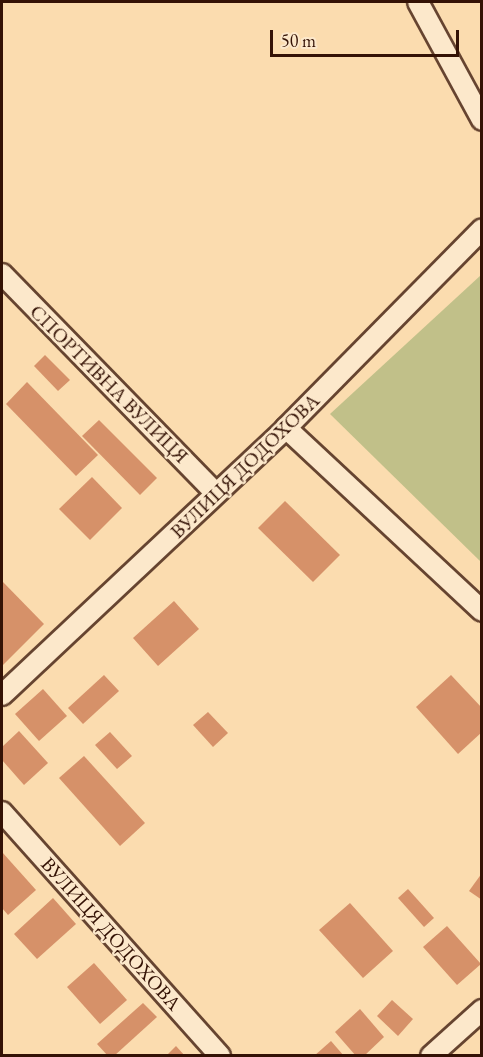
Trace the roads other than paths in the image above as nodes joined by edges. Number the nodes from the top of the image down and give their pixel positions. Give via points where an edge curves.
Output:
1 (418, 2) edge
2 (482, 120) edge
3 (482, 229) edge
4 (2, 274) edge
5 (286, 428) junction
6 (216, 493) junction
7 (482, 611) edge
8 (2, 696) edge
9 (2, 812) edge
10 (482, 1010) edge
11 (220, 1056) edge
12 (431, 1056) edge

1 - 2 street
3 - 5 street, ВУЛИЦЯ ДОДОХОВА
4 - 6 street, СПОРТИВНА ВУЛИЦЯ
5 - 6 street, ВУЛИЦЯ ДОДОХОВА
5 - 7 street
6 - 8 street, ВУЛИЦЯ ДОДОХОВА
9 - 11 street, ВУЛИЦЯ ДОДОХОВА
10 - 12 street

